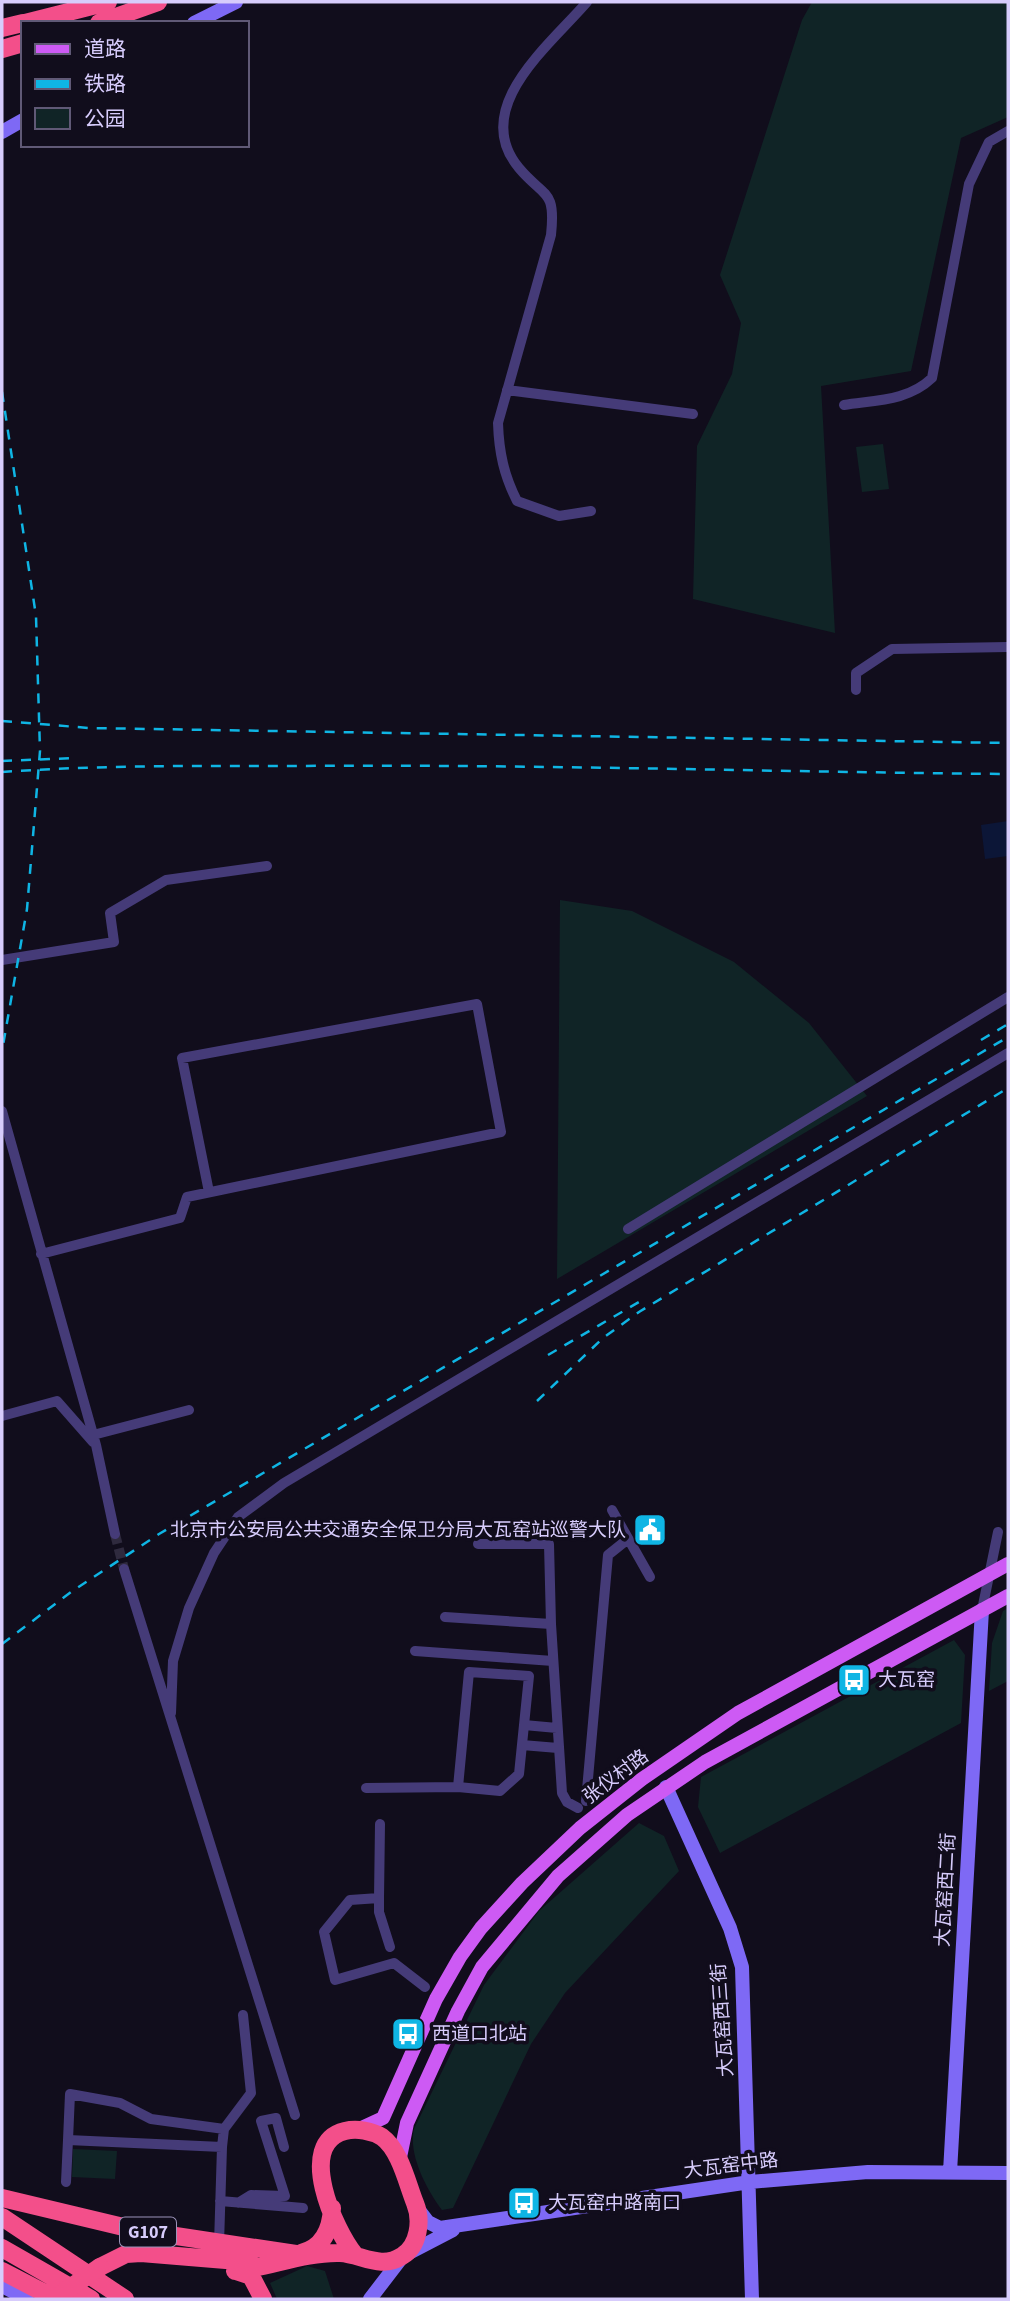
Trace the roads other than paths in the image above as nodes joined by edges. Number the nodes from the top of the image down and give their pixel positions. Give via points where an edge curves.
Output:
1 (108, 2) edge
2 (158, 2) edge
3 (236, 2) edge
4 (587, 2) edge
5 (32, 21) edge
6 (105, 21) edge
7 (198, 21) edge
8 (21, 24) edge
9 (2, 28) edge
10 (21, 44) edge
11 (2, 49) edge
12 (21, 121) edge
13 (1008, 131) edge
14 (2, 132) edge
15 (508, 390) junction
16 (844, 405) dead end
17 (693, 414) dead end
18 (591, 511) dead end
19 (1008, 647) edge
20 (856, 690) dead end
21 (267, 866) dead end
22 (2, 960) edge
23 (1008, 997) edge
24 (1008, 1053) edge
25 (2, 1111) edge
26 (209, 1192) junction
27 (628, 1228) dead end
28 (41, 1255) junction
29 (189, 1410) dead end
30 (2, 1416) edge
31 (94, 1440) junction
32 (612, 1510) dead end
33 (998, 1532) dead end
34 (115, 1535) tunnel mouth
35 (628, 1539) junction
36 (478, 1544) dead end
37 (1008, 1564) edge
38 (124, 1569) tunnel mouth
39 (990, 1575) junction
40 (650, 1577) dead end
41 (1008, 1596) edge
42 (982, 1611) junction
43 (445, 1617) dead end
44 (551, 1624) junction
45 (415, 1651) dead end
46 (553, 1661) junction
47 (171, 1713) junction
48 (524, 1725) junction
49 (557, 1728) junction
50 (522, 1745) junction
51 (558, 1748) junction
52 (458, 1787) junction
53 (666, 1787) junction
54 (366, 1788) dead end
55 (380, 1824) dead end
56 (379, 1898) junction
57 (390, 1947) dead end
58 (425, 1987) dead end
59 (243, 2015) dead end
60 (295, 2115) dead end
61 (224, 2129) junction
62 (356, 2130) junction
63 (68, 2140) junction
64 (222, 2147) junction
65 (285, 2147) dead end
66 (399, 2162) junction
67 (950, 2172) junction
68 (1008, 2173) edge
69 (66, 2182) dead end
70 (750, 2182) junction
71 (2, 2198) edge
72 (220, 2201) junction
73 (238, 2203) junction
74 (303, 2208) dead end
75 (332, 2208) junction
76 (418, 2209) junction
77 (2, 2217) edge
78 (460, 2226) junction
79 (219, 2244) junction
80 (2, 2248) edge
81 (303, 2253) junction
82 (355, 2255) junction
83 (402, 2256) junction
84 (103, 2269) junction
85 (2, 2271) edge
86 (235, 2271) junction
87 (2, 2286) edge
88 (27, 2299) edge
89 (55, 2299) edge
90 (67, 2299) edge
91 (91, 2299) edge
92 (125, 2299) edge
93 (262, 2299) edge
94 (370, 2299) edge
95 (752, 2299) edge

1 - 5 highway
2 - 6 highway
3 - 7 street
4 - 15 street via 511,88 504,107 507,146 519,169 549,196 554,211
8 - 9 highway
10 - 11 highway
12 - 14 street
13 - 16 street via 989,142 969,184 932,378 902,397
15 - 17 street
15 - 18 street via 498,423 499,454 517,501 559,516
19 - 20 street via 892,649 856,673
21 - 22 street via 166,880 110,913 114,942
23 - 27 street
24 - 47 street via 284,1483 238,1517 214,1553 189,1608 173,1661
25 - 28 street
26 - 26 street via 501,1132 477,1004 183,1058
26 - 28 street via 187,1197 180,1218
28 - 31 street
29 - 31 street
30 - 31 street via 57,1401
31 - 34 street
32 - 35 street
33 - 39 street
35 - 40 street
35 - 51 street via 608,1555 582,1804 567,1802 562,1793
36 - 44 street via 549,1544
37 - 39 main road, 张仪村路
38 - 47 street
39 - 42 street
39 - 62 main road, 张仪村路 via 738,1713 580,1828 481,1928 436,1999 383,2118
41 - 42 main road, 张仪村路
42 - 53 main road, 张仪村路 via 749,1736
42 - 67 street, 大瓦窑西二街
43 - 44 street
44 - 46 street
45 - 46 street
46 - 49 street
47 - 60 street
48 - 49 street
48 - 50 street
48 - 52 street via 529,1676 469,1672
49 - 51 street
50 - 51 street
50 - 52 street via 519,1774 500,1791
52 - 54 street
53 - 66 main road, 张仪村路 via 558,1876 482,1967 407,2123
53 - 70 street, 大瓦窑西三街 via 730,1928 742,1967
55 - 56 street
56 - 57 street
56 - 58 street via 351,1900 324,1932 335,1980 394,1963
59 - 61 street via 251,2093
61 - 63 street via 151,2119 120,2103 70,2094
61 - 64 street
62 - 66 highway via 383,2138
62 - 75 highway via 333,2136 324,2147 321,2179
63 - 64 street
63 - 69 street
64 - 72 street
65 - 73 street via 276,2118 261,2121 285,2196 251,2195
66 - 76 highway
67 - 68 street, 大瓦窑中路
67 - 70 street, 大瓦窑中路 via 868,2172
70 - 78 street, 大瓦窑中路
70 - 95 street, 大瓦窑西三街
71 - 79 highway, G107 via 136,2230
72 - 73 street
72 - 79 street
73 - 74 street
75 - 81 highway via 326,2236
75 - 82 highway via 345,2243
76 - 78 street, 大瓦窑中路 via 440,2228
76 - 83 highway via 420,2228
77 - 92 highway
78 - 83 street, 大瓦窑中路
79 - 81 highway, G107
80 - 91 highway
81 - 84 highway, G107 via 261,2262 126,2254
82 - 83 highway, G107 via 371,2262
82 - 86 highway, G107 via 320,2254
83 - 94 street
84 - 86 highway, G107 via 144,2260
84 - 89 highway, G107, bridge
84 - 90 highway, G107
85 - 89 highway
86 - 93 highway via 251,2276
87 - 88 street

